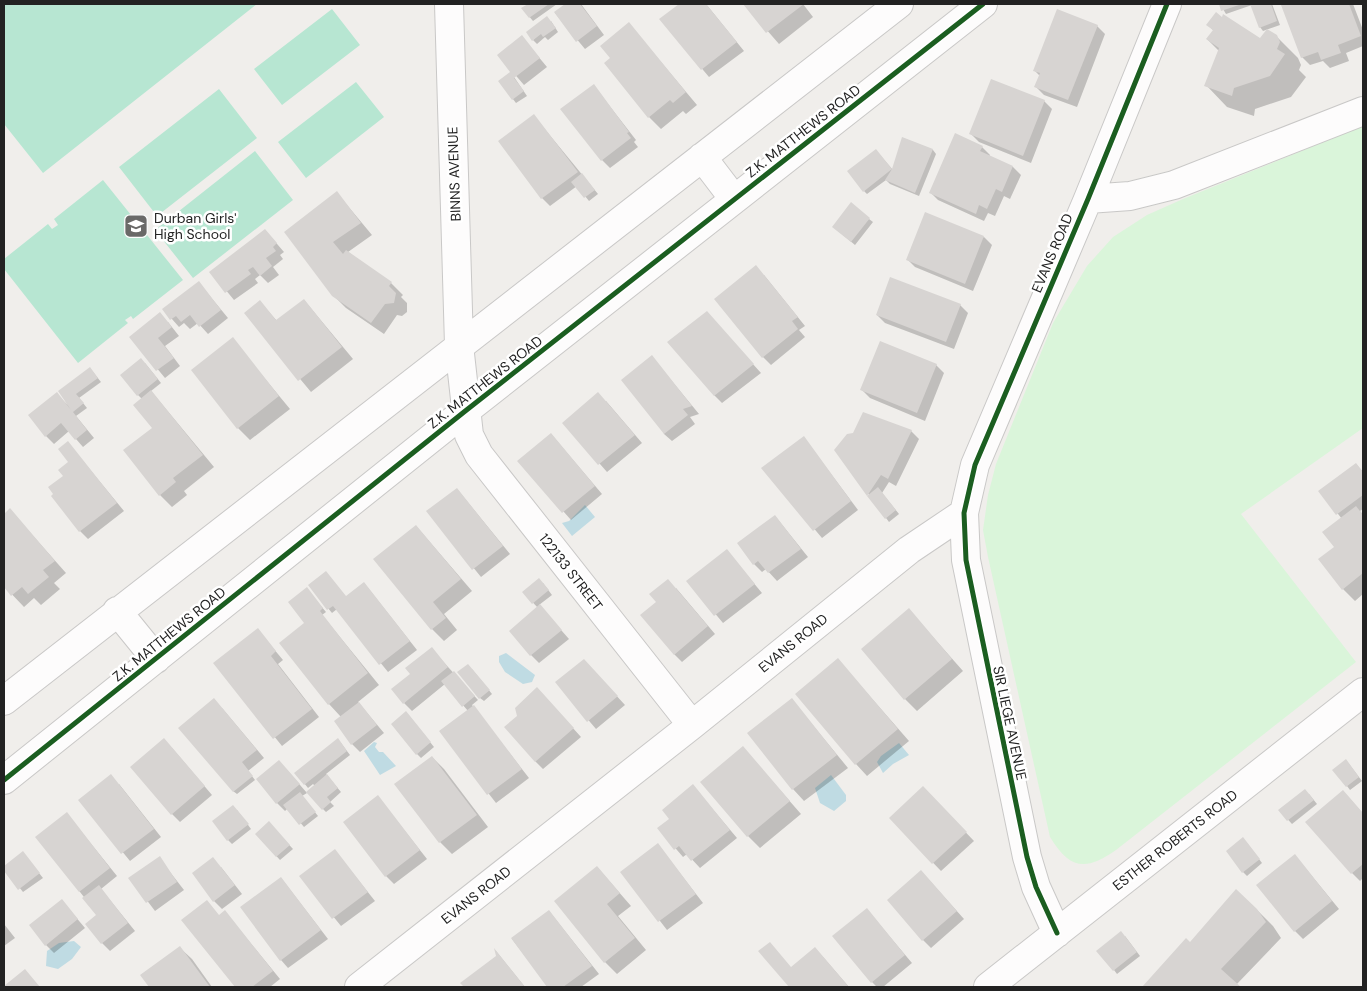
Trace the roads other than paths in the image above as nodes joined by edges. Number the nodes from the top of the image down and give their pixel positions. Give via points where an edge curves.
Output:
1 (449, 4) edge
2 (899, 4) edge
3 (983, 4) edge
4 (1167, 4) edge
5 (1363, 111) edge
6 (702, 157) junction
7 (1088, 199) junction
8 (734, 200) junction
9 (459, 344) junction
10 (464, 412) junction
11 (964, 513) junction
12 (117, 611) junction
13 (156, 659) junction
14 (1363, 692) edge
15 (4, 701) edge
16 (692, 725) junction
17 (4, 780) edge
18 (1057, 933) junction
19 (359, 987) edge
20 (988, 987) edge

1 - 9 street, BINNS AVENUE
2 - 6 street
3 - 8 street, Z.K. MATTHEWS ROAD
4 - 7 street, EVANS ROAD
5 - 7 street via 1174,185 1130,196
6 - 8 street
6 - 9 street
7 - 11 street, EVANS ROAD via 975,465
8 - 10 street, Z.K. MATTHEWS ROAD
9 - 10 street, BINNS AVENUE
9 - 12 street
10 - 13 street, Z.K. MATTHEWS ROAD
10 - 16 street, 122133 STREET via 469,435 479,455
11 - 16 street, EVANS ROAD via 909,550
11 - 18 street, SIR LIEGE AVENUE via 968,569 1027,857 1036,887
12 - 13 street
12 - 15 street
13 - 17 street, Z.K. MATTHEWS ROAD
14 - 18 street, ESTHER ROBERTS ROAD
16 - 19 street, EVANS ROAD
18 - 20 street, ESTHER ROBERTS ROAD

